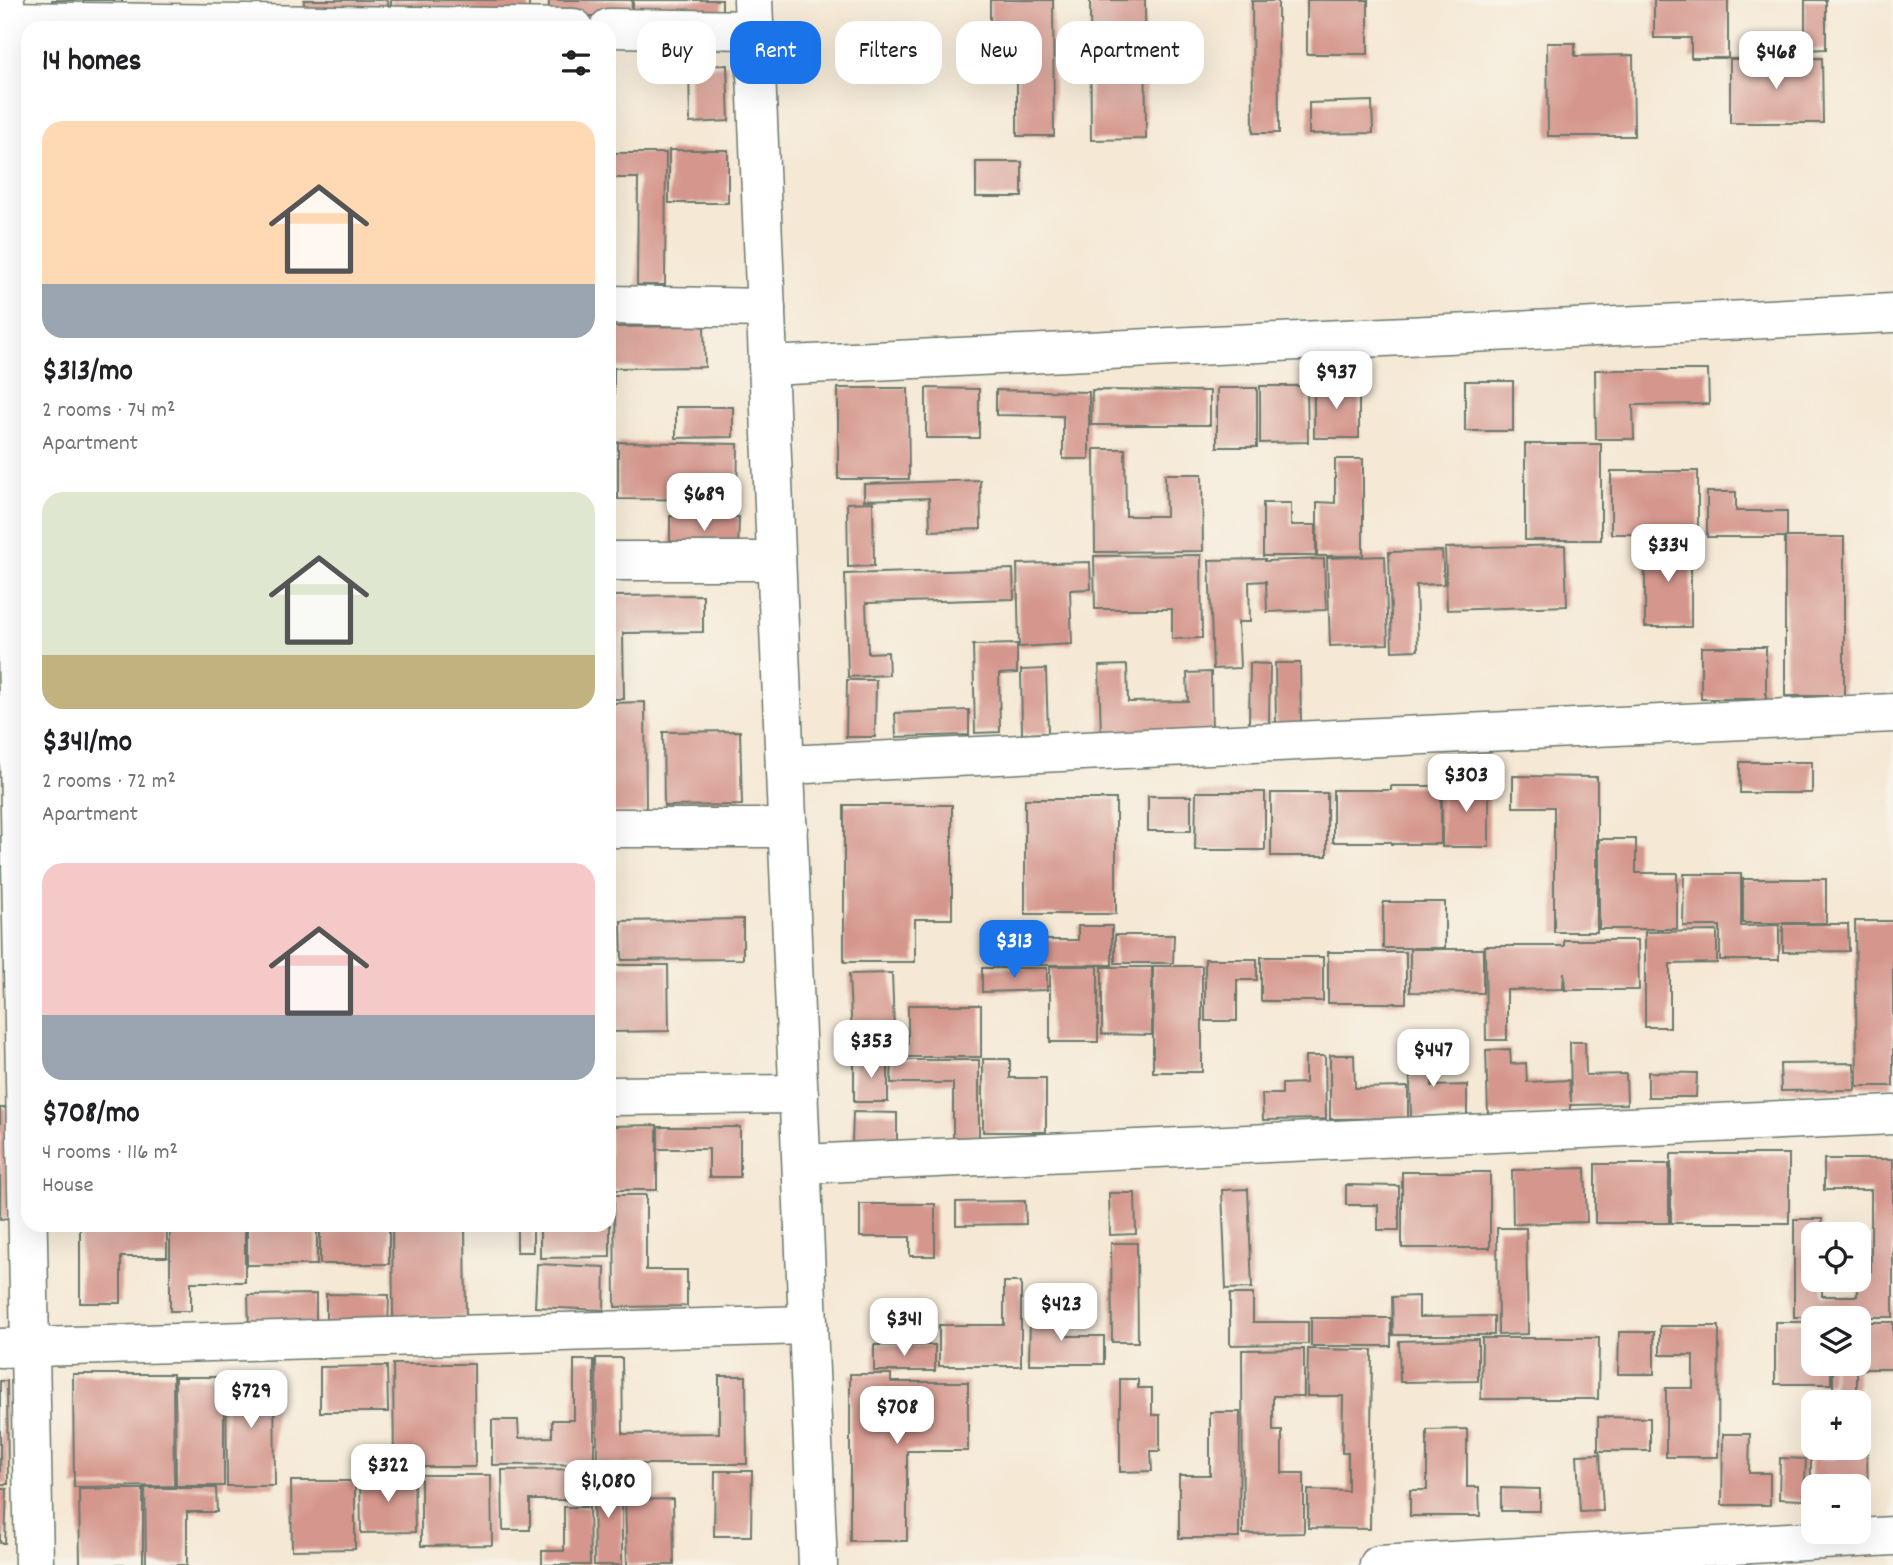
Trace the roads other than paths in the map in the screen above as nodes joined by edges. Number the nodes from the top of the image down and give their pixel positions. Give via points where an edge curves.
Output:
1 (3, 14) edge
2 (754, 15) edge
3 (288, 21) edge
4 (616, 28) edge
5 (13, 295) edge
6 (616, 305) edge
7 (766, 308) junction
8 (1893, 313) edge
9 (768, 366) junction
10 (14, 559) edge
11 (616, 561) edge
12 (776, 561) junction
13 (1893, 713) edge
14 (785, 765) junction
15 (16, 827) edge
16 (616, 828) edge
17 (788, 828) junction
18 (799, 1094) junction
19 (616, 1096) edge
20 (18, 1099) edge
21 (1893, 1115) edge
22 (802, 1164) junction
23 (808, 1325) junction
24 (15, 1348) edge
25 (1893, 1536) edge
26 (34, 1565) edge
27 (818, 1565) edge
28 (1379, 1565) edge

1 - 3 street
1 - 5 street
2 - 4 street
2 - 7 street
5 - 10 street
6 - 7 street
7 - 9 street
8 - 9 street
9 - 12 street
10 - 15 street
11 - 12 street
12 - 14 street
13 - 14 street
14 - 17 street
15 - 20 street
16 - 17 street
17 - 18 street
18 - 19 street
18 - 22 street
20 - 24 street
21 - 22 street
22 - 23 street
23 - 24 street
23 - 27 street
24 - 26 street
25 - 28 street

